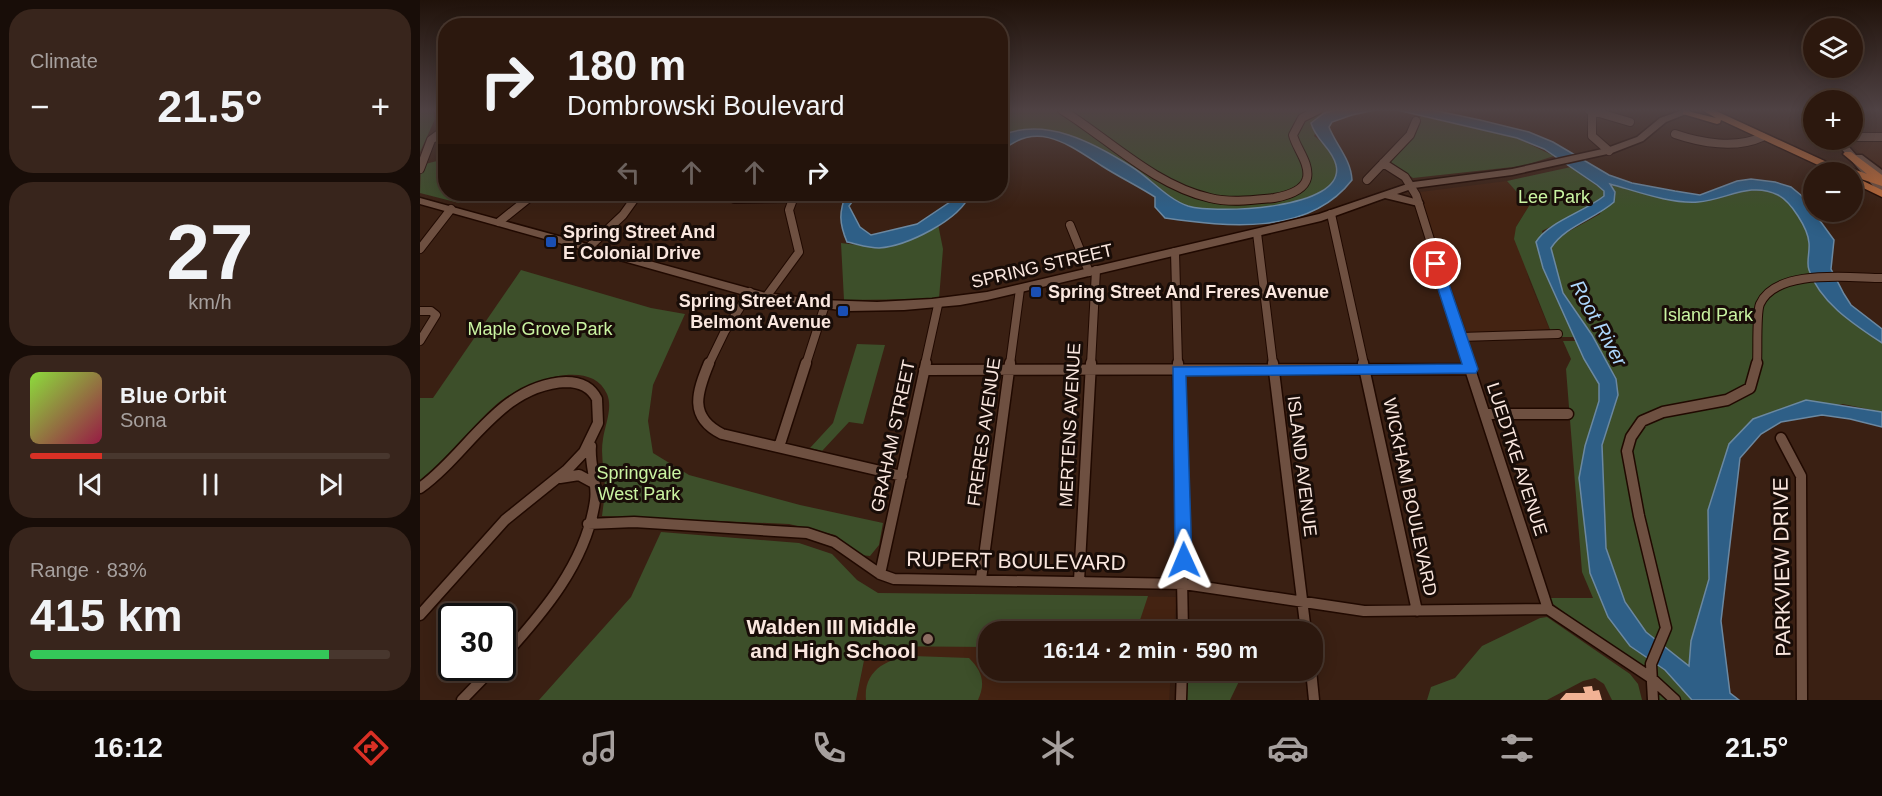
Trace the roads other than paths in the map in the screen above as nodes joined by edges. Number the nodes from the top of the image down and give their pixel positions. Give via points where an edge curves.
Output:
1 (430, 143) edge
2 (1111, 143) edge
3 (1296, 143) edge
4 (1403, 143) edge
5 (1600, 143) edge
6 (1631, 143) edge
7 (1777, 143) edge
8 (1845, 150) edge
9 (1851, 150) edge
10 (1609, 151) junction
11 (1848, 154) junction
12 (1822, 162) edge
13 (1850, 162) edge
14 (1383, 163) junction
15 (420, 169) edge
16 (1882, 175) edge
17 (1863, 179) edge
18 (1367, 180) dead end
19 (1863, 181) edge
20 (1413, 185) junction
21 (1880, 186) edge
22 (1381, 195) junction
23 (420, 201) edge
24 (525, 201) edge
25 (633, 201) edge
26 (793, 201) edge
27 (1418, 203) junction
28 (451, 209) junction
29 (1331, 214) junction
30 (499, 222) junction
31 (1070, 225) dead end
32 (1257, 233) junction
33 (589, 247) junction
34 (420, 249) edge
35 (1175, 252) junction
36 (1093, 271) junction
37 (1882, 278) edge
38 (1020, 289) junction
39 (750, 292) junction
40 (766, 297) junction
41 (825, 305) junction
42 (938, 305) junction
43 (420, 311) edge
44 (1558, 334) dead end
45 (1460, 337) junction
46 (420, 341) edge
47 (1273, 369) junction
48 (1366, 369) junction
49 (1471, 369) junction
50 (924, 370) junction
51 (1009, 370) junction
52 (1178, 370) junction
53 (1089, 371) junction
54 (1485, 414) junction
55 (1568, 414) dead end
56 (594, 434) junction
57 (1781, 438) dead end
58 (779, 447) junction
59 (902, 476) junction
60 (552, 483) junction
61 (593, 484) junction
62 (420, 488) edge
63 (588, 524) junction
64 (880, 574) junction
65 (981, 579) junction
66 (1079, 581) junction
67 (1184, 584) junction
68 (1303, 602) junction
69 (1548, 609) junction
70 (1417, 611) junction
71 (420, 615) edge
72 (1183, 621) edge
73 (1305, 621) edge
74 (516, 641) edge
75 (1650, 677) junction
76 (480, 681) edge
77 (1182, 681) edge
78 (1312, 681) edge
79 (462, 700) edge
80 (1181, 700) edge
81 (1314, 700) edge
82 (1653, 700) edge
83 (1675, 700) edge
84 (1802, 700) edge

1 - 15 street
2 - 3 street via 1184,192 1209,200 1241,202 1286,195 1304,185 1307,170
4 - 14 street
5 - 10 street
6 - 10 main road, SPRING STREET
7 - 12 main road
8 - 11 main road
9 - 16 main road
10 - 20 main road, SPRING STREET via 1501,174
11 - 13 main road
11 - 21 main road
14 - 18 street
14 - 20 street via 1403,173
17 - 21 main road
19 - 21 main road
20 - 22 main road, SPRING STREET
20 - 27 street, LUEDTKE AVENUE
22 - 27 main road
22 - 29 main road, SPRING STREET
23 - 28 main road, SPRING STREET
24 - 30 street
25 - 33 street
26 - 40 street via 789,214 800,252
27 - 45 street, LUEDTKE AVENUE
28 - 30 main road, SPRING STREET
28 - 34 street
29 - 32 main road, SPRING STREET
29 - 48 street, WICKHAM BOULEVARD
30 - 33 main road, SPRING STREET
31 - 36 street, MERTENS AVENUE
32 - 35 main road, SPRING STREET
32 - 47 street, ISLAND AVENUE
33 - 39 main road, SPRING STREET
35 - 36 main road, SPRING STREET
35 - 52 street
36 - 38 main road, SPRING STREET
36 - 53 street, MERTENS AVENUE
37 - 75 street via 1802,279 1778,284 1760,304 1757,370 1750,388 1727,400 1663,411 1642,421 1630,437 1627,451 1639,516 1664,613 1664,637 1651,664
38 - 42 main road, SPRING STREET
38 - 51 street, FRERES AVENUE
39 - 40 main road, SPRING STREET
39 - 58 street via 725,329 699,392 698,408 704,422 714,430
40 - 41 main road, SPRING STREET
41 - 42 main road, SPRING STREET
41 - 58 street
42 - 50 street, GRAHAM STREET
43 - 46 street via 436,315
44 - 45 street
45 - 49 street, LUEDTKE AVENUE
47 - 48 street
47 - 52 street
47 - 68 street, ISLAND AVENUE
48 - 49 street
48 - 70 street, WICKHAM BOULEVARD
49 - 54 street, LUEDTKE AVENUE
50 - 51 street
50 - 59 street, GRAHAM STREET
51 - 53 street
51 - 65 street, FRERES AVENUE
52 - 53 street
52 - 67 street
53 - 66 street, MERTENS AVENUE
54 - 55 street
54 - 69 street, LUEDTKE AVENUE
56 - 60 street via 580,457
56 - 61 street via 589,458
56 - 62 street via 600,411 592,391 574,383 557,382 518,396
57 - 84 street, PARKVIEW DRIVE via 1801,477
58 - 59 street
59 - 64 street, GRAHAM STREET
60 - 61 street via 575,475 586,476
60 - 71 street via 512,514
61 - 63 street via 595,500
63 - 64 street, RUPERT BOULEVARD via 634,522 807,533 834,542
63 - 74 street via 561,588
64 - 65 street, RUPERT BOULEVARD via 894,579
65 - 66 street, RUPERT BOULEVARD
66 - 67 street, RUPERT BOULEVARD
67 - 68 street, RUPERT BOULEVARD
67 - 72 street
68 - 70 street, RUPERT BOULEVARD via 1364,611
68 - 73 street, ISLAND AVENUE
69 - 70 street, RUPERT BOULEVARD
69 - 75 street
75 - 82 street
75 - 83 street
76 - 79 street
77 - 80 street
78 - 81 street

